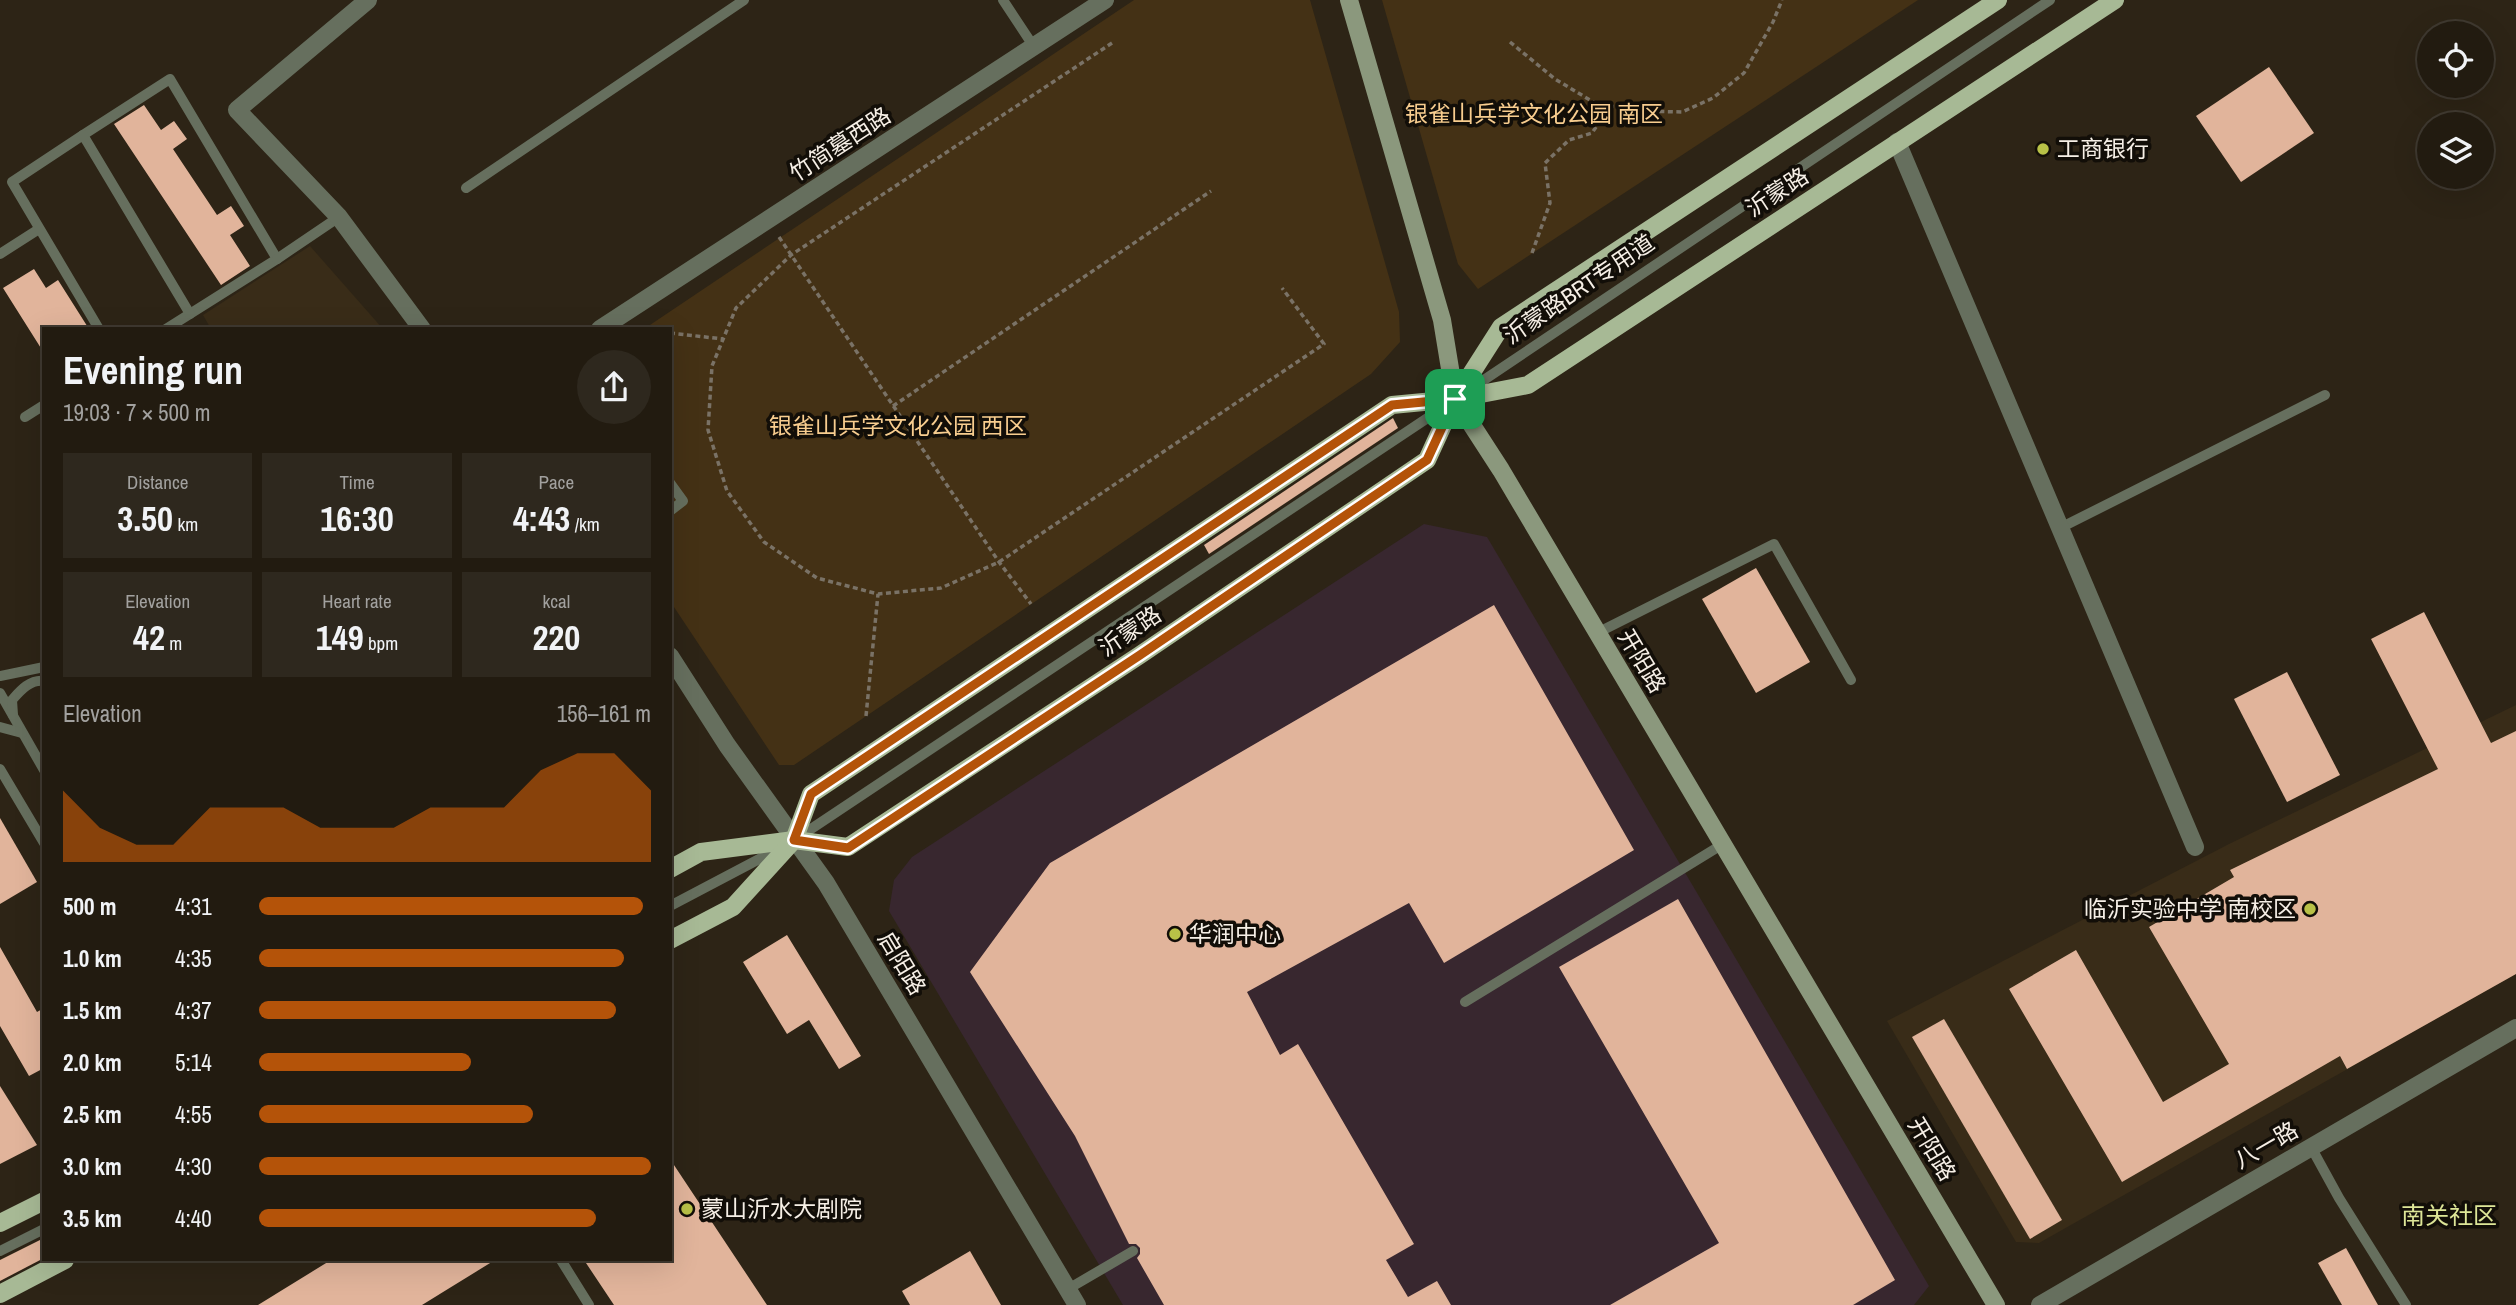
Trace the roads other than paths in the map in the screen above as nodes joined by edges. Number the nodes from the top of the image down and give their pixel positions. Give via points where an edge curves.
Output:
1 (368, 0) edge
2 (744, 0) edge
3 (1003, 0) edge
4 (1105, 0) edge
5 (1349, 0) edge
6 (1998, 0) edge
7 (2050, 0) edge
8 (2115, 0) edge
9 (1034, 47) junction
10 (83, 135) junction
11 (1897, 142) junction
12 (466, 188) dead end
13 (339, 217) junction
14 (39, 229) junction
15 (0, 254) edge
16 (277, 259) junction
17 (190, 314) junction
18 (98, 327) edge
19 (169, 327) edge
20 (421, 327) edge
21 (603, 327) edge
22 (2325, 395) dead end
23 (1455, 399) junction
24 (42, 406) edge
25 (24, 417) dead end
26 (672, 486) edge
27 (672, 509) edge
28 (2060, 528) junction
29 (1597, 633) junction
30 (672, 659) edge
31 (42, 667) edge
32 (0, 676) edge
33 (1851, 680) dead end
34 (42, 681) edge
35 (0, 693) edge
36 (13, 718) junction
37 (0, 727) edge
38 (22, 733) junction
39 (42, 767) edge
40 (0, 769) edge
41 (42, 840) edge
42 (794, 840) junction
43 (1723, 844) junction
44 (2196, 847) dead end
45 (672, 868) edge
46 (672, 905) edge
47 (672, 939) edge
48 (1465, 1002) dead end
49 (2516, 1028) edge
50 (2311, 1147) junction
51 (42, 1202) edge
52 (0, 1223) edge
53 (42, 1230) edge
54 (0, 1251) edge
55 (1133, 1251) dead end
56 (63, 1261) edge
57 (562, 1261) edge
58 (0, 1294) edge
59 (1072, 1297) edge
60 (589, 1305) edge
61 (1996, 1305) edge
62 (2040, 1305) edge
63 (2406, 1305) edge

1 - 13 street via 237,110
2 - 12 lane
3 - 9 lane
4 - 9 street, 竹简墓西路
5 - 23 street, 开阳路 via 1442,320
6 - 23 main road, 沂蒙路 via 1501,327
7 - 23 lane, 沂蒙路BRT专用道
8 - 11 main road, 沂蒙路
9 - 21 street, 竹简墓西路
10 - 14 lane via 12,182
10 - 16 lane via 170,79
10 - 17 lane
11 - 23 main road, 沂蒙路 via 1528,385
11 - 28 street
13 - 16 lane
13 - 20 street
14 - 15 lane
14 - 18 lane
16 - 17 lane
17 - 19 lane
22 - 28 lane
23 - 29 street, 开阳路
23 - 42 lane, 沂蒙路BRT专用道
23 - 42 main road, 沂蒙路 via 1392,405 1104,597 811,794
23 - 42 main road, 沂蒙路 via 1427,460 1151,647 848,848
24 - 25 lane
26 - 27 lane via 683,501
28 - 44 street
29 - 33 lane via 1774,544
29 - 43 street, 开阳路
30 - 42 street, 启阳路
31 - 32 lane
34 - 36 lane via 24,687 12,700
35 - 36 lane
36 - 38 lane
37 - 38 lane
38 - 39 lane
40 - 41 lane
42 - 45 main road, 沂蒙路 via 701,852
42 - 46 lane, 沂蒙路BRT专用道
42 - 47 main road, 沂蒙路 via 733,907
42 - 59 street, 启阳路 via 833,894
43 - 48 lane
43 - 61 street, 开阳路
49 - 50 street, 八一路
50 - 62 street, 八一路
50 - 63 lane
51 - 52 main road
53 - 54 lane
55 - 59 lane
56 - 58 main road
57 - 60 lane

